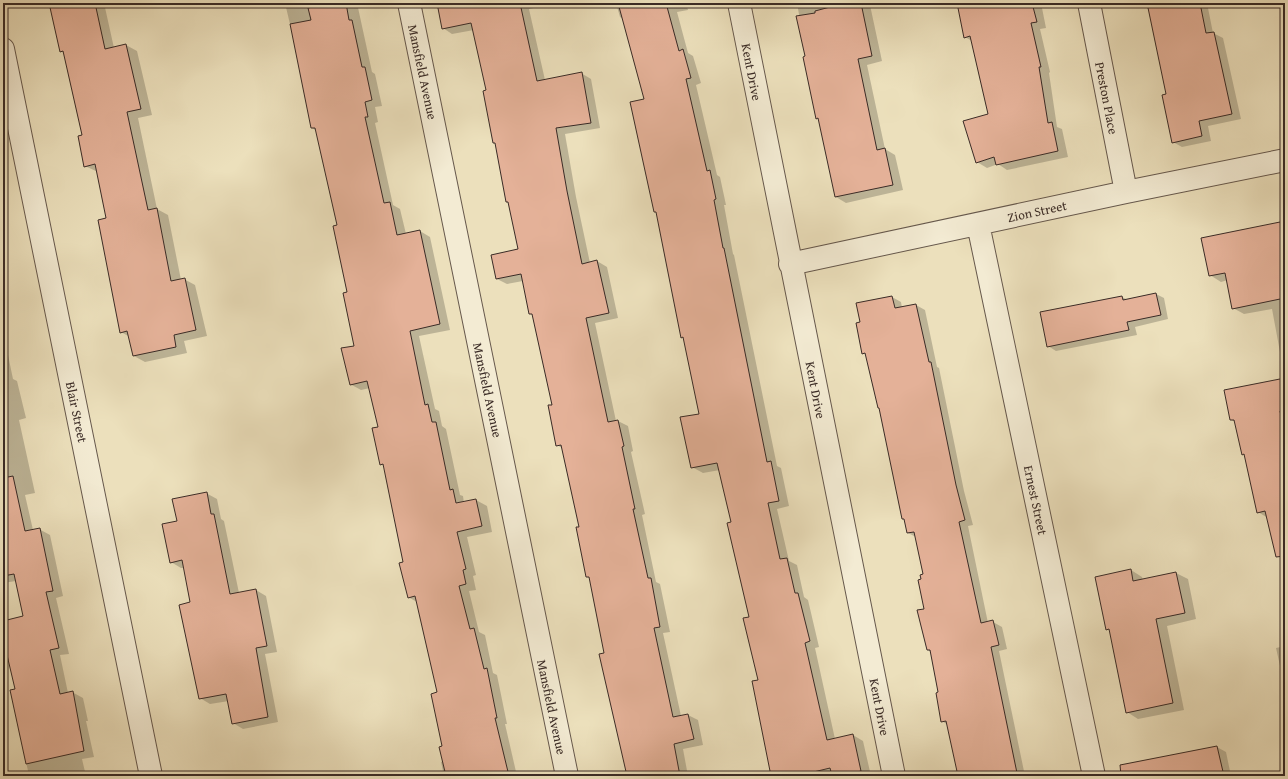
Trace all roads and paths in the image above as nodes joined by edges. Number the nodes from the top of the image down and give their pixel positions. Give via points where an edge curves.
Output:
1 (409, 3) edge
2 (738, 3) edge
3 (1089, 3) edge
4 (3, 49) edge
5 (1285, 160) edge
6 (1126, 192) junction
7 (978, 224) junction
8 (790, 264) junction
9 (151, 776) edge
10 (566, 776) edge
11 (894, 776) edge
12 (1094, 776) edge

1 - 10 street, Mansfield Avenue
2 - 8 street, Kent Drive
3 - 6 street, Preston Place
4 - 9 street, Blair Street
5 - 6 street, Zion Street
6 - 7 street, Zion Street
7 - 8 street, Zion Street
7 - 12 street, Ernest Street
8 - 11 street, Kent Drive

